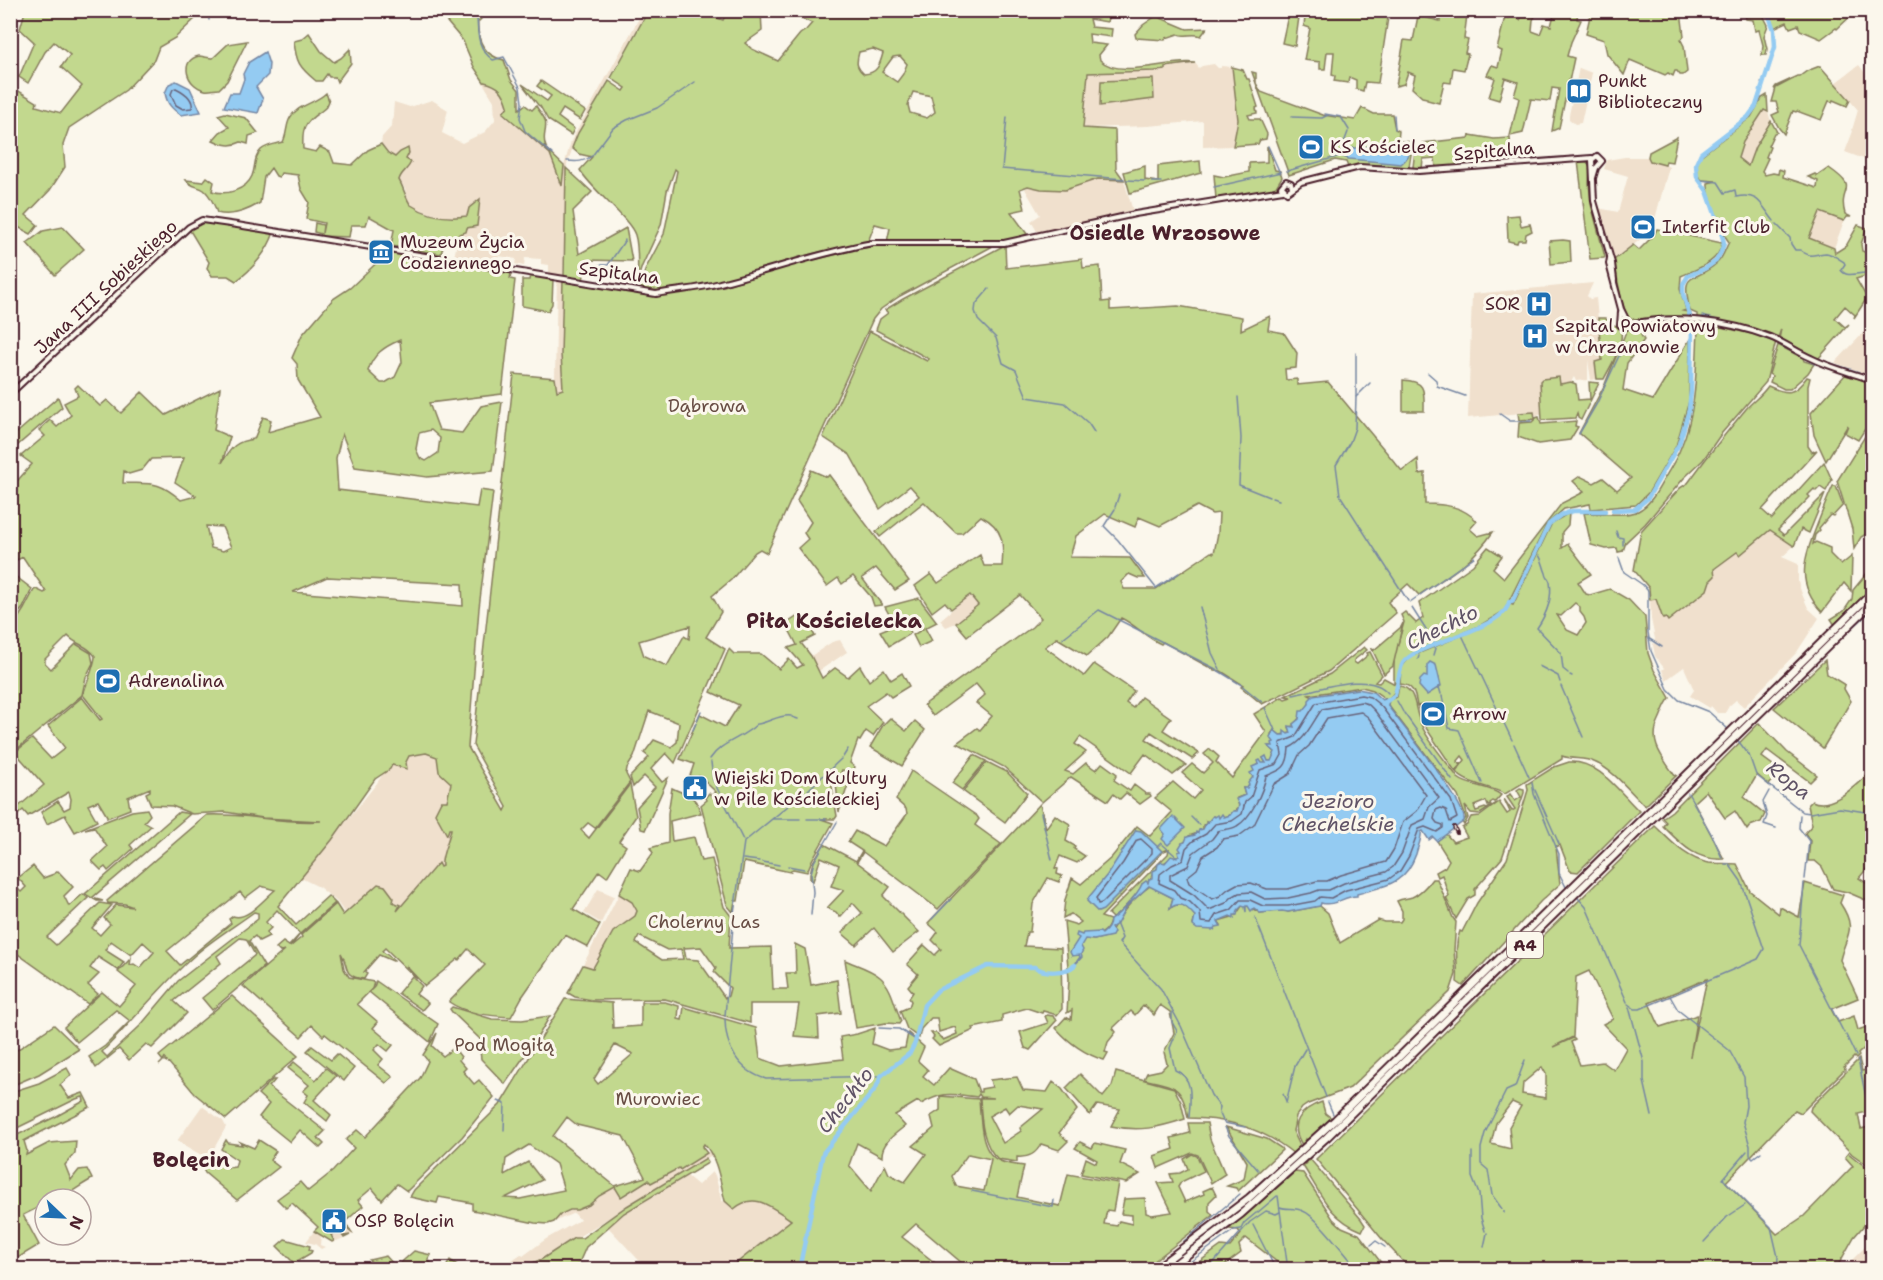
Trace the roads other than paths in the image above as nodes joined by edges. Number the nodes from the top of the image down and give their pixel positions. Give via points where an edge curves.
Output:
1 (1291, 185) junction
2 (1282, 188) junction
3 (548, 276) joint
4 (1872, 380) edge
5 (10, 394) edge
6 (1872, 593) edge
7 (1872, 603) edge
8 (1872, 607) edge
9 (1858, 616) junction
10 (1802, 663) junction
11 (1788, 686) junction
12 (1733, 735) junction
13 (1290, 1167) junction
14 (1154, 1269) edge
15 (1167, 1269) edge

1 - 2 main road via 1287,192
1 - 2 main road via 1285,181
1 - 4 main road, Szpitalna via 1360,167 1419,171 1582,158 1594,162 1594,201 1626,321 1696,320 1766,336 1820,362
2 - 3 main road, Szpitalna via 1117,217 1004,243 873,243 802,258 723,283 656,294
3 - 5 main road, Jana III Sobieskiego via 202,220 189,227
6 - 10 highway, A4
7 - 9 highway, A4
8 - 9 highway
9 - 11 highway, A4
10 - 11 highway, A4
10 - 12 highway, A4
11 - 12 highway, A4
12 - 13 highway, A4
13 - 14 highway, A4
13 - 15 highway, A4 via 1232,1221

